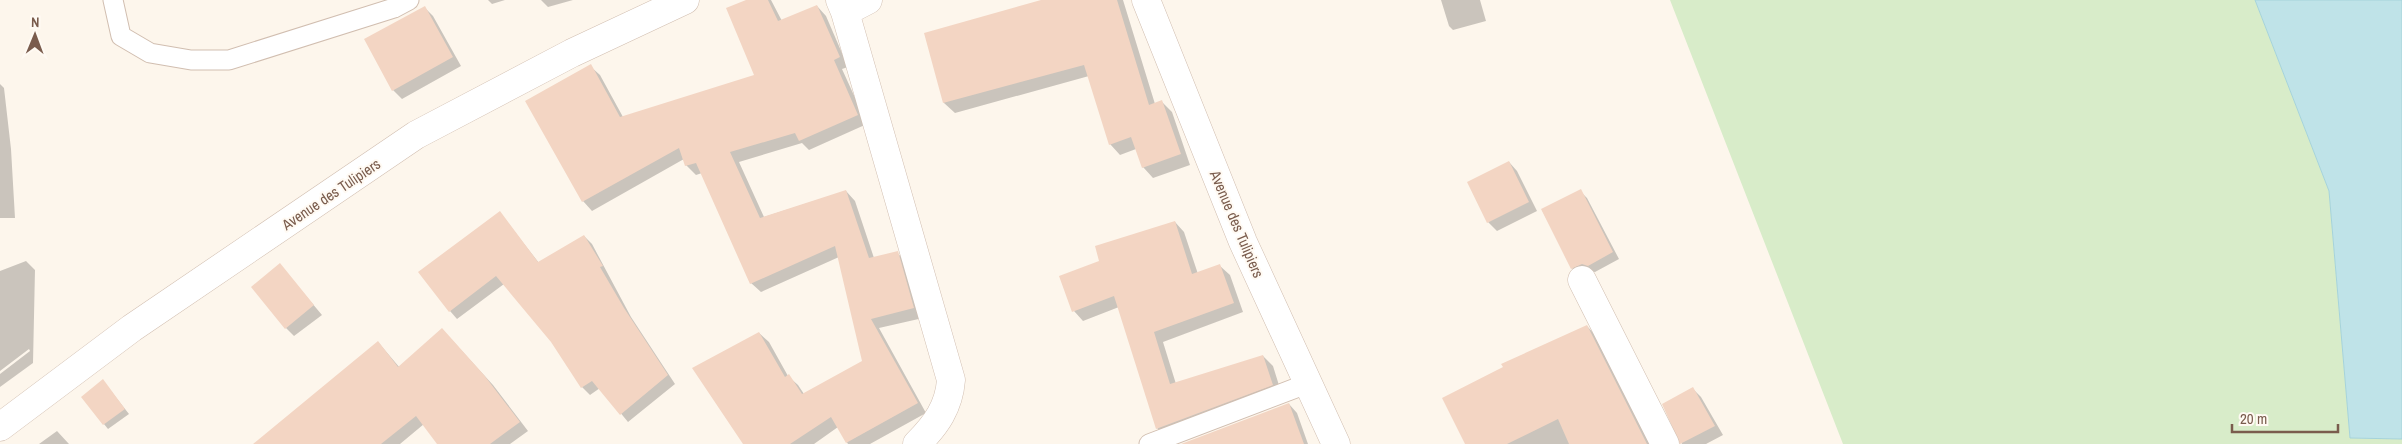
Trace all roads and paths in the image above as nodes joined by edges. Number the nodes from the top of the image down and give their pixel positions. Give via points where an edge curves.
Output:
1 (113, 0) edge
2 (409, 0) edge
3 (685, 0) edge
4 (1146, 0) edge
5 (851, 4) edge
6 (1582, 280) dead end
7 (1308, 383) junction
8 (0, 427) edge
9 (917, 444) edge
10 (1149, 444) edge
11 (1336, 444) edge
12 (1665, 444) edge

1 - 2 lane via 121,36 150,53 191,60 229,60 394,8
3 - 8 street, Avenue des Tulipiers via 572,53 416,135 132,328
4 - 7 street, Avenue des Tulipiers via 1243,242
5 - 9 street via 951,380 950,397 945,408 934,428
6 - 12 street
7 - 10 lane
7 - 11 street, Avenue des Tulipiers

